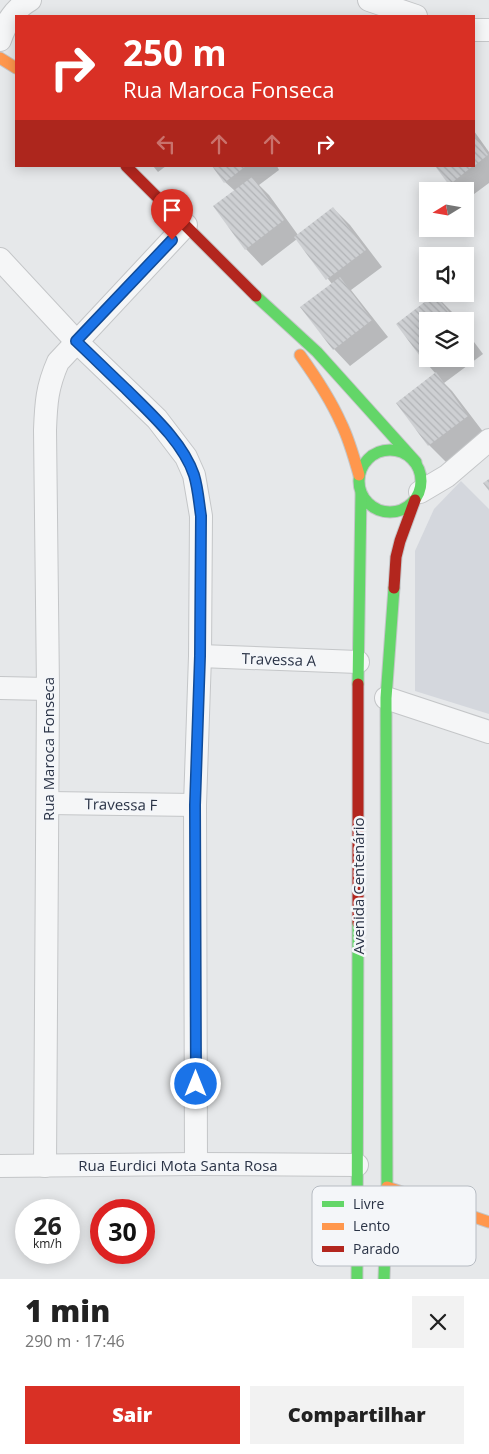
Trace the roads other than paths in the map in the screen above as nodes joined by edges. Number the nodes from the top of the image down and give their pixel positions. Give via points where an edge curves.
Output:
1 (30, 0) edge
2 (369, 0) edge
3 (413, 15) edge
4 (475, 30) edge
5 (489, 30) edge
6 (4, 42) edge
7 (15, 66) edge
8 (127, 167) edge
9 (186, 225) junction
10 (0, 259) edge
11 (255, 295) junction
12 (76, 341) junction
13 (489, 440) edge
14 (416, 462) junction
15 (359, 475) junction
16 (362, 494) junction
17 (417, 496) junction
18 (200, 656) junction
19 (358, 662) junction
20 (0, 688) edge
21 (48, 689) junction
22 (386, 698) junction
23 (489, 732) edge
24 (48, 803) junction
25 (195, 805) junction
26 (196, 1164) junction
27 (357, 1165) junction
28 (0, 1166) edge
29 (45, 1166) junction
30 (357, 1186) edge
31 (387, 1186) edge
32 (476, 1218) edge
33 (489, 1222) edge
34 (357, 1266) edge
35 (384, 1266) edge
36 (357, 1279) edge
37 (384, 1279) edge

1 - 6 street via 16,10
2 - 3 street
4 - 5 street
6 - 7 street
8 - 9 street
9 - 11 street
9 - 12 street, Rua Maroca Fonseca
10 - 12 street
11 - 14 street via 316,352
11 - 15 street, Avenida Centenário via 326,394 346,434
12 - 18 street via 157,419 186,457 194,475 201,516
12 - 21 street, Rua Maroca Fonseca via 58,362 50,380 46,404
13 - 17 street via 448,476
14 - 15 street via 398,450 378,451 369,457
14 - 17 street, Avenida Centenário via 422,482
15 - 16 street, Avenida Centenário
16 - 17 street via 368,503 386,512 407,508
16 - 19 street, Avenida Centenário
17 - 22 street, Avenida Centenário via 396,557
18 - 19 street, Travessa A
18 - 25 street
19 - 27 street, Avenida Centenário
20 - 21 street
21 - 24 street, Rua Maroca Fonseca
22 - 23 street
22 - 31 street, Avenida Centenário
24 - 25 street, Travessa F
24 - 29 street, Rua Maroca Fonseca
25 - 26 street
26 - 27 street, Rua Eurdici Mota Santa Rosa
26 - 29 street, Rua Eurdici Mota Santa Rosa
27 - 30 street, Avenida Centenário
28 - 29 street, Rua Eurdici Mota Santa Rosa
32 - 33 street
34 - 36 street, Avenida Centenário
35 - 37 street, Avenida Centenário

